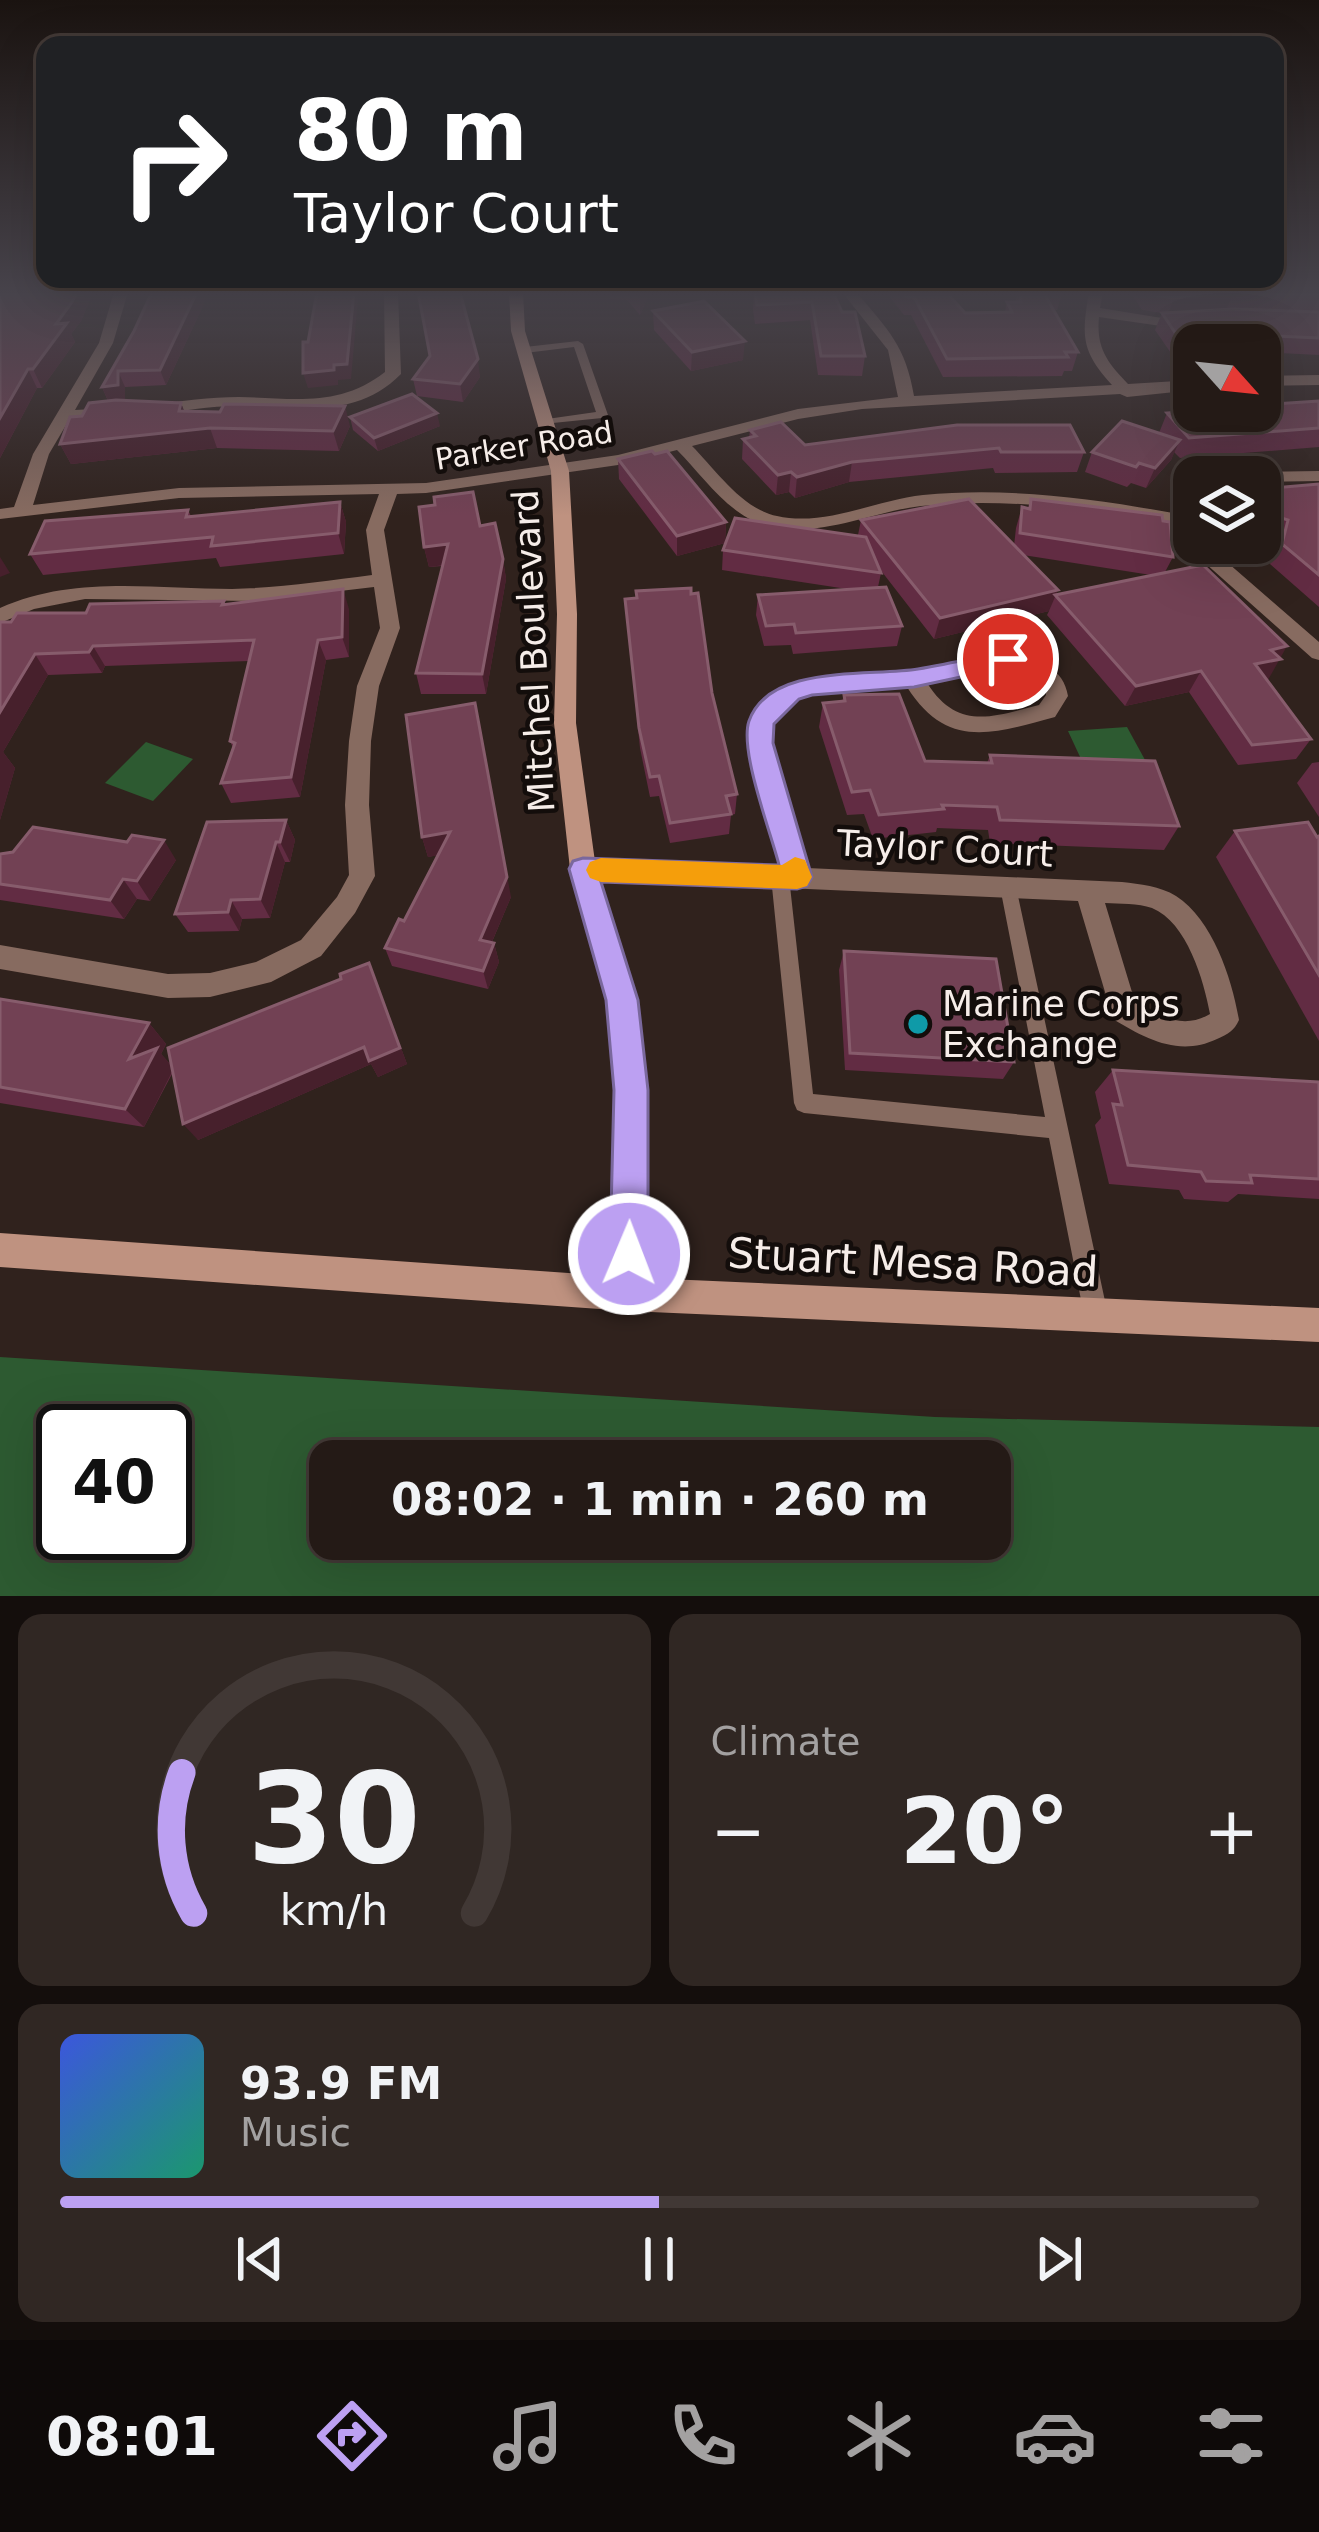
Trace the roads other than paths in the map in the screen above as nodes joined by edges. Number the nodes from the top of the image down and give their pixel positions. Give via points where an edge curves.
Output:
1 (91, 366) edge
2 (393, 366) edge
3 (530, 366) edge
4 (585, 366) edge
5 (903, 366) edge
6 (1106, 366) edge
7 (1319, 380) edge
8 (1281, 381) edge
9 (1173, 387) edge
10 (1126, 392) junction
11 (907, 402) junction
12 (145, 410) edge
13 (122, 412) edge
14 (61, 415) junction
15 (547, 422) junction
16 (680, 444) junction
17 (560, 471) junction
18 (1319, 476) edge
19 (1281, 477) edge
20 (388, 490) junction
21 (22, 511) junction
22 (0, 514) edge
23 (1173, 519) edge
24 (1218, 564) edge
25 (384, 580) junction
26 (0, 616) edge
27 (1319, 653) edge
28 (914, 679) junction
29 (583, 869) junction
30 (789, 877) junction
31 (1009, 887) junction
32 (1088, 891) junction
33 (0, 957) edge
34 (1058, 1129) junction
35 (0, 1250) edge
36 (628, 1294) junction
37 (1096, 1315) junction
38 (1319, 1325) edge

1 - 14 street
2 - 12 street via 354,399 300,408 212,403
3 - 15 street, Mitchel Boulevard
4 - 15 lane via 602,416
5 - 11 street
6 - 10 street
7 - 8 street
9 - 10 street, Parker Road
10 - 11 street, Parker Road
11 - 16 street, Parker Road via 798,414
13 - 14 street
14 - 21 street
15 - 17 street, Mitchel Boulevard
16 - 17 street, Parker Road
16 - 23 street via 743,506 770,521 982,496 1078,500
17 - 20 street, Parker Road
17 - 29 street, Mitchel Boulevard via 565,723
18 - 19 street
20 - 21 street, Parker Road via 179,493
20 - 25 street via 375,530
21 - 22 street, Parker Road
24 - 27 street
25 - 26 street via 240,595 102,593
25 - 33 street via 390,628 368,686 360,741 362,876 311,948 210,986
28 - 28 street via 941,717 968,729 1047,711 1057,696 1045,673 1008,659
28 - 30 street via 810,686 790,693 761,722
29 - 30 street, Taylor Court
29 - 36 street, Mitchel Boulevard via 624,1022
30 - 31 street, Taylor Court
30 - 34 lane via 804,1102
31 - 32 street, Taylor Court
31 - 34 lane
32 - 32 street, Taylor Court via 1156,898 1175,908 1222,987 1226,1020 1188,1037 1123,1010
34 - 37 lane
35 - 36 street, Stuart Mesa Road
36 - 37 street, Stuart Mesa Road
37 - 38 street, Stuart Mesa Road

